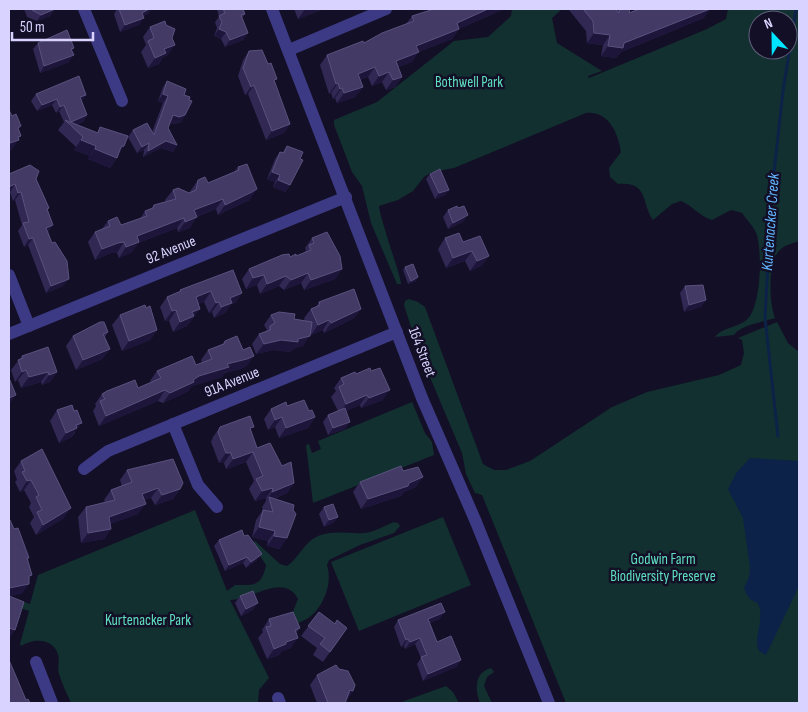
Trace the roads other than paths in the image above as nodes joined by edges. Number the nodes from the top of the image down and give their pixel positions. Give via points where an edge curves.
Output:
1 (84, 9) edge
2 (272, 9) edge
3 (386, 9) edge
4 (289, 50) junction
5 (122, 101) dead end
6 (346, 196) junction
7 (9, 275) edge
8 (29, 326) junction
9 (397, 332) junction
10 (9, 334) edge
11 (173, 424) junction
12 (84, 469) dead end
13 (218, 507) dead end
14 (36, 662) dead end
15 (52, 703) edge
16 (549, 703) edge

1 - 5 street
2 - 4 street, 164 Street
3 - 4 street
4 - 6 street, 164 Street
6 - 8 street, 92 Avenue
6 - 9 street, 164 Street
7 - 8 street
8 - 10 street, 92 Avenue
9 - 11 street, 91A Avenue
9 - 16 street, 164 Street
11 - 12 street, 91A Avenue via 108,451
11 - 13 street via 198,485
14 - 15 street

